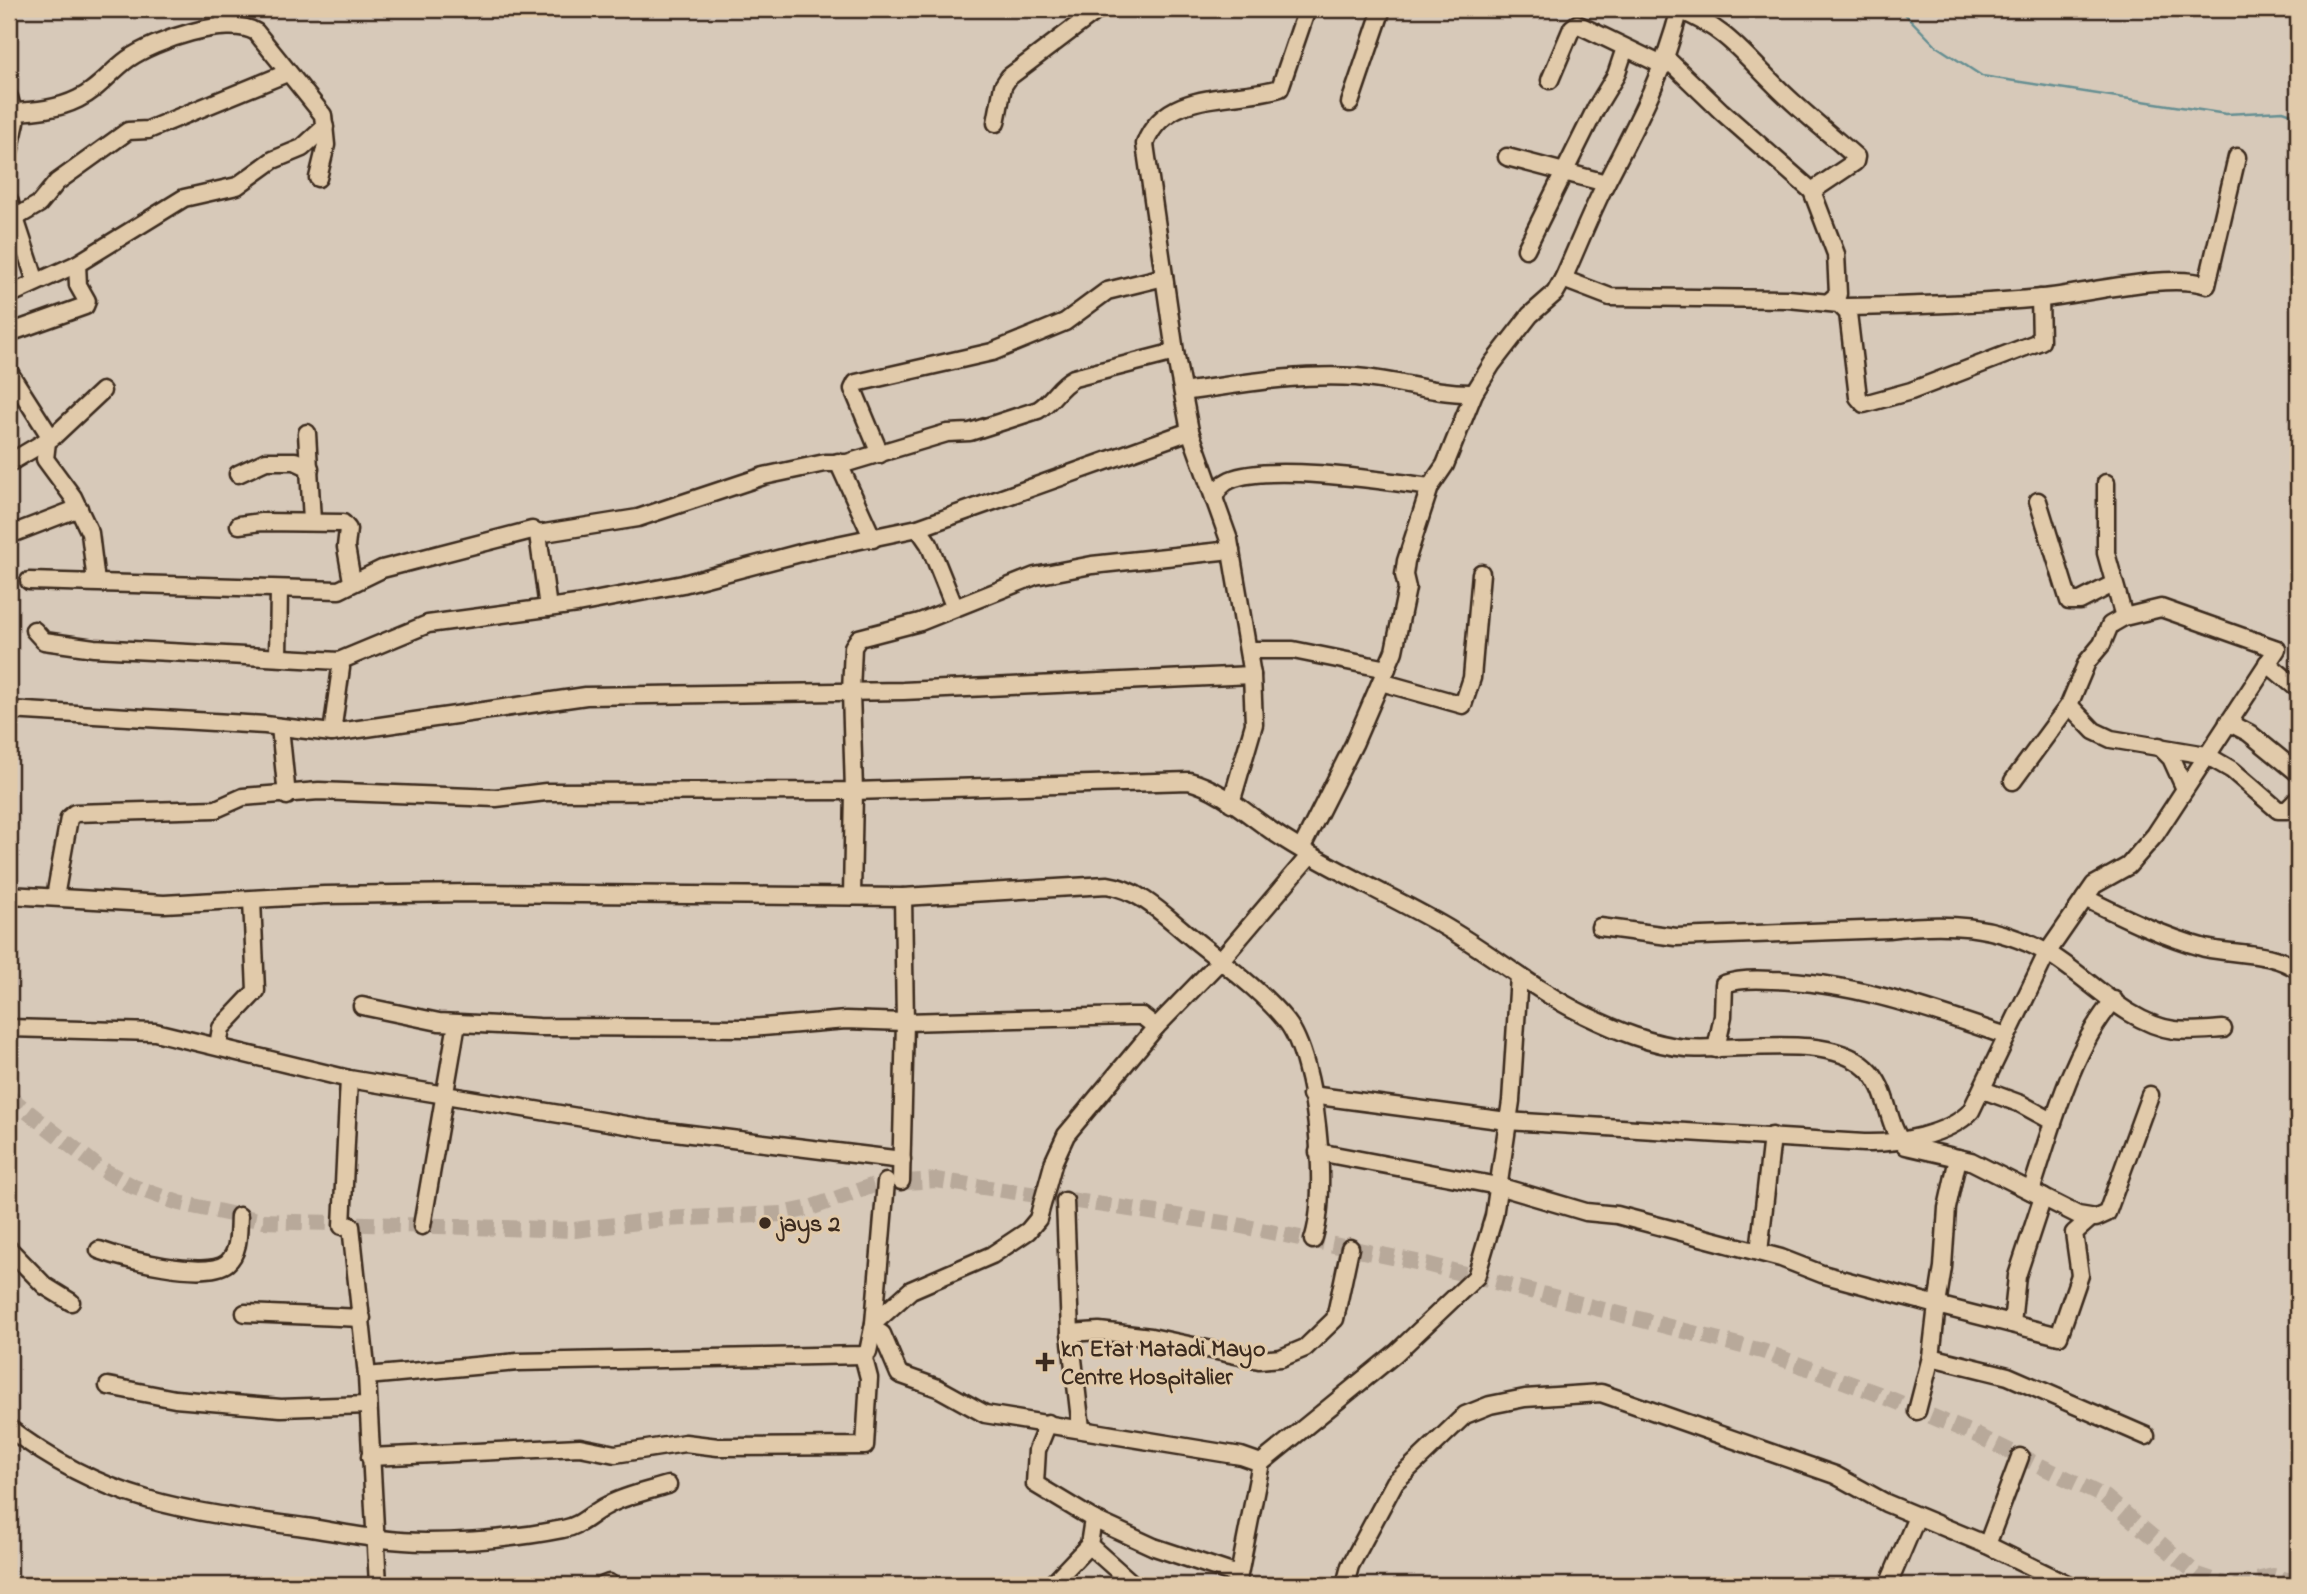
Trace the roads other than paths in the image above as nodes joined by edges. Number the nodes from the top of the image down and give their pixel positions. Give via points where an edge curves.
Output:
1 (222, 9) edge
2 (1099, 9) edge
3 (1382, 9) edge
4 (1680, 9) edge
5 (1303, 11) edge
6 (226, 26) junction
7 (1625, 48) junction
8 (1665, 62) junction
9 (287, 73) junction
10 (1550, 80) dead end
11 (1350, 103) dead end
12 (11, 105) edge
13 (996, 123) dead end
14 (325, 127) junction
15 (9, 153) edge
16 (1507, 157) dead end
17 (2237, 157) dead end
18 (1566, 173) junction
19 (318, 178) dead end
20 (1606, 183) junction
21 (1812, 191) junction
22 (9, 200) edge
23 (15, 218) junction
24 (1526, 249) dead end
25 (77, 264) junction
26 (1164, 277) junction
27 (1563, 279) junction
28 (36, 282) junction
29 (9, 295) edge
30 (2040, 298) junction
31 (1837, 304) junction
32 (9, 333) edge
33 (1175, 352) junction
34 (9, 372) edge
35 (102, 391) dead end
36 (1183, 392) junction
37 (1474, 393) junction
38 (1190, 431) junction
39 (307, 433) dead end
40 (47, 442) junction
41 (880, 454) junction
42 (838, 462) junction
43 (9, 463) edge
44 (310, 468) junction
45 (238, 474) dead end
46 (2106, 483) dead end
47 (1430, 487) junction
48 (1214, 499) junction
49 (2038, 501) dead end
50 (79, 508) junction
51 (312, 521) junction
52 (239, 525) dead end
53 (9, 527) edge
54 (918, 528) junction
55 (538, 534) junction
56 (873, 539) junction
57 (1231, 550) junction
58 (1481, 573) dead end
59 (29, 581) dead end
60 (352, 581) junction
61 (96, 582) junction
62 (2113, 584) junction
63 (279, 589) junction
64 (954, 606) junction
65 (548, 608) junction
66 (2124, 617) junction
67 (34, 630) dead end
68 (1249, 650) junction
69 (278, 657) junction
70 (339, 661) junction
71 (2267, 663) junction
72 (1252, 674) junction
73 (1384, 676) junction
74 (2298, 689) edge
75 (851, 692) junction
76 (2068, 705) junction
77 (9, 710) edge
78 (2228, 722) junction
79 (280, 727) junction
80 (332, 733) junction
81 (2159, 746) junction
82 (2206, 755) junction
83 (2298, 773) edge
84 (2013, 782) dead end
85 (2185, 789) junction
86 (854, 791) junction
87 (287, 796) junction
88 (2298, 799) edge
89 (1231, 803) junction
90 (1305, 852) junction
91 (9, 895) edge
92 (852, 896) junction
93 (55, 897) junction
94 (903, 898) junction
95 (2085, 898) junction
96 (252, 901) junction
97 (1600, 927) dead end
98 (2047, 953) junction
99 (1220, 961) junction
100 (2298, 970) edge
101 (1518, 976) junction
102 (2114, 1000) junction
103 (362, 1006) dead end
104 (905, 1022) junction
105 (457, 1023) junction
106 (1156, 1027) junction
107 (9, 1028) edge
108 (2223, 1029) dead end
109 (2007, 1036) junction
110 (218, 1046) junction
111 (1716, 1049) junction
112 (349, 1079) junction
113 (1983, 1090) junction
114 (443, 1094) junction
115 (1311, 1095) junction
116 (2150, 1095) dead end
117 (1507, 1121) junction
118 (2052, 1121) junction
119 (1772, 1136) junction
120 (1899, 1139) junction
121 (1318, 1152) junction
122 (1958, 1158) junction
123 (902, 1160) junction
124 (1498, 1186) junction
125 (2037, 1194) junction
126 (1065, 1200) dead end
127 (239, 1216) dead end
128 (2091, 1218) junction
129 (422, 1226) dead end
130 (1313, 1240) dead end
131 (1350, 1248) dead end
132 (9, 1249) edge
133 (99, 1250) dead end
134 (1759, 1252) junction
135 (71, 1302) dead end
136 (1937, 1305) junction
137 (245, 1313) dead end
138 (362, 1318) junction
139 (2012, 1324) junction
140 (874, 1326) junction
141 (1070, 1333) junction
142 (863, 1355) junction
143 (1931, 1357) junction
144 (368, 1376) junction
145 (108, 1386) dead end
146 (368, 1405) junction
147 (1917, 1411) dead end
148 (1048, 1423) junction
149 (9, 1428) edge
150 (1081, 1429) junction
151 (2146, 1436) dead end
152 (370, 1457) junction
153 (2020, 1457) dead end
154 (1261, 1463) junction
155 (668, 1485) dead end
156 (1917, 1517) junction
157 (1093, 1519) junction
158 (374, 1537) junction
159 (1088, 1545) junction
160 (1987, 1545) junction
161 (1238, 1580) edge
162 (378, 1585) edge
163 (1051, 1585) edge
164 (1134, 1585) edge
165 (1345, 1585) edge
166 (1888, 1585) edge
167 (2068, 1585) edge

1 - 6 street
2 - 13 street via 1009,77
3 - 11 street
4 - 8 street
4 - 21 street via 1736,42 1771,81 1856,157
5 - 26 street via 1280,88 1186,105 1153,126 1145,144
6 - 9 street via 256,32
6 - 12 street via 144,50 127,59 97,88 67,104
7 - 8 street
7 - 10 street via 1577,24
7 - 18 street
8 - 20 street
8 - 21 street
9 - 14 street via 320,110
9 - 23 street via 148,130 128,131 57,182 39,204
12 - 15 street via 16,132
14 - 19 street
14 - 25 street via 302,148 273,160 237,186 184,198
16 - 18 street
17 - 30 street via 2207,285 2167,282
18 - 20 street
18 - 24 street
20 - 27 street
21 - 31 street via 1837,261
22 - 23 street
23 - 28 street
25 - 28 street
25 - 32 street via 85,306
26 - 33 street
26 - 41 street via 1107,291 1065,322 992,352 856,383 853,389
27 - 31 street via 1610,297
27 - 37 street via 1555,293 1530,315
28 - 29 street
30 - 31 street via 1939,306
30 - 31 street via 2041,341 1911,391 1864,404 1858,397 1849,320
33 - 36 street
33 - 41 street via 1074,378 1060,387 1048,404 1029,413
34 - 40 street via 48,433
35 - 40 street
36 - 37 street via 1328,376
36 - 38 street
37 - 47 street via 1446,465
38 - 48 street
38 - 54 street
39 - 44 street
40 - 43 street
40 - 50 street via 45,459
41 - 42 street
42 - 55 street via 764,476 638,518
42 - 56 street
44 - 45 street via 295,461 266,461
44 - 51 street
46 - 62 street via 2106,553
47 - 48 street via 1277,473 1230,480 1217,489
47 - 73 street via 1406,561 1407,588
48 - 57 street
49 - 62 street via 2069,601 2080,601
50 - 53 street via 17,532
50 - 61 street via 90,533
51 - 52 street
51 - 60 street via 345,525
54 - 56 street
54 - 64 street
55 - 60 street via 532,530 491,539
55 - 65 street
56 - 65 street via 683,584
57 - 64 street via 1060,570
57 - 68 street
58 - 73 street via 1472,678 1463,705
59 - 61 street
60 - 63 street via 339,590
61 - 63 street
62 - 66 street
63 - 69 street
64 - 75 street via 920,622 859,638 853,647
65 - 70 street via 428,624
66 - 71 street via 2154,607 2183,613 2277,649
66 - 76 street via 2110,625
67 - 69 street via 39,639 55,643
68 - 72 street
68 - 73 street via 1293,650
69 - 70 street
70 - 80 street
71 - 74 street
71 - 78 street
72 - 75 street
72 - 89 street via 1254,724
73 - 90 street
75 - 80 street via 586,696
75 - 86 street
76 - 81 street via 2102,735
76 - 84 street
77 - 79 street
78 - 82 street
78 - 83 street
79 - 80 street
79 - 87 street
81 - 82 street
81 - 85 street via 2171,758
82 - 85 street
82 - 88 street via 2232,769 2278,810 2287,810
85 - 95 street via 2137,857 2119,872 2101,878
86 - 87 street via 558,792 496,798 319,791
86 - 89 street via 1175,780 1198,783
86 - 92 street
87 - 93 street via 243,797 216,809 73,813
89 - 90 street
90 - 99 street
90 - 101 street via 1442,925
91 - 93 street
92 - 94 street
92 - 96 street via 472,893
93 - 96 street via 164,904
94 - 99 street via 1117,887 1138,895
94 - 104 street
95 - 98 street
95 - 100 street via 2184,942 2273,957
96 - 110 street via 256,991 221,1028
97 - 98 street via 1676,937 1957,924 2012,936
98 - 102 street
98 - 109 street
99 - 106 street
99 - 115 street via 1287,1023 1305,1058
101 - 111 street via 1587,1015 1656,1043
101 - 117 street
102 - 108 street via 2172,1030
102 - 118 street via 2068,1082
103 - 105 street
104 - 105 street via 846,1020 726,1029
104 - 106 street via 1142,1016
104 - 123 street
105 - 114 street
106 - 140 street via 1066,1135 1038,1219 1028,1231 992,1255 911,1290
107 - 110 street via 155,1032
109 - 111 street via 1877,994 1762,979 1724,984
109 - 113 street
110 - 112 street
111 - 120 street via 1813,1048 1849,1056 1880,1084
112 - 114 street
112 - 138 street via 346,1226
113 - 118 street
113 - 120 street via 1972,1111 1955,1124
114 - 123 street via 650,1129
114 - 129 street
115 - 117 street
115 - 121 street
116 - 128 street via 2109,1210
117 - 119 street
117 - 124 street
118 - 125 street
119 - 120 street via 1877,1144
119 - 134 street
120 - 122 street via 1918,1150
121 - 124 street
121 - 130 street via 1321,1188
122 - 125 street
122 - 136 street via 1947,1208
123 - 140 street via 894,1182
124 - 134 street
124 - 154 street via 1489,1241 1476,1277 1396,1353
125 - 128 street
125 - 139 street via 2017,1276
126 - 141 street
127 - 133 street via 236,1248 229,1261 217,1267 136,1262
128 - 139 street via 2074,1233 2080,1275 2061,1334 2053,1336
131 - 141 street via 1335,1319 1305,1348 1281,1357 1259,1360 1151,1337
132 - 135 street via 45,1286
134 - 136 street
136 - 139 street
136 - 143 street
137 - 138 street
138 - 144 street
140 - 142 street via 868,1352
140 - 148 street via 899,1374 938,1388 985,1414
141 - 150 street
142 - 144 street via 518,1362
142 - 152 street via 869,1378 866,1446 685,1443 615,1454 580,1447
143 - 147 street
143 - 151 street via 2008,1376
144 - 146 street
145 - 146 street via 174,1399 281,1408
146 - 152 street
148 - 150 street
148 - 157 street via 1037,1450 1035,1485
149 - 158 street via 91,1480 155,1503 194,1513
150 - 154 street
152 - 158 street
153 - 160 street
154 - 161 street
155 - 158 street via 622,1499 564,1529 424,1542
156 - 160 street
156 - 165 street via 1821,1469 1601,1392 1525,1398 1465,1415 1395,1482 1350,1566
156 - 166 street
157 - 159 street
157 - 161 street
158 - 162 street
159 - 163 street
159 - 164 street
160 - 167 street

